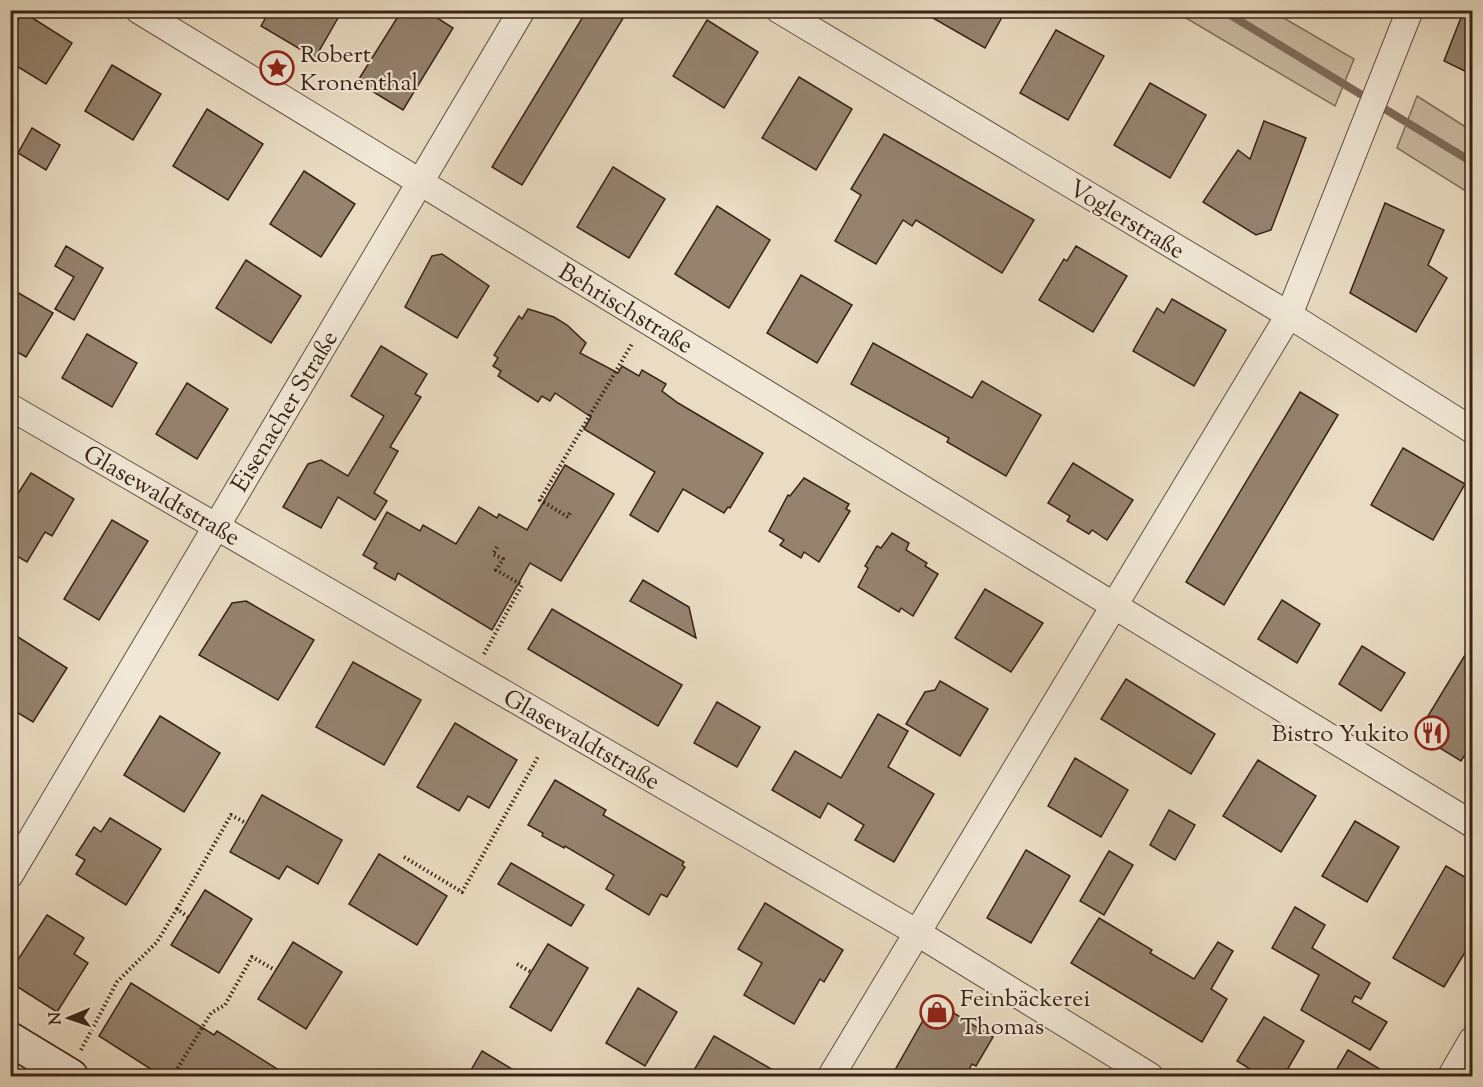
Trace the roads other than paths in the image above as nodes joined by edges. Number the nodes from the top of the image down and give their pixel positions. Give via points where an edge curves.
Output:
1 (138, 10) edge
2 (522, 10) edge
3 (780, 10) edge
4 (1410, 10) edge
5 (419, 182) junction
6 (1289, 315) junction
7 (10, 407) edge
8 (1473, 430) edge
9 (215, 526) junction
10 (1115, 606) junction
11 (1473, 824) edge
12 (10, 875) edge
13 (916, 932) junction
14 (10, 1040) edge
15 (1473, 1040) edge
16 (71, 1077) edge
17 (831, 1077) edge
18 (1150, 1077) edge
19 (1451, 1077) edge

1 - 5 street, Behrischstraße
2 - 5 street, Eisenacher Straße
3 - 6 street, Voglerstraße
4 - 6 street
5 - 9 street, Eisenacher Straße
5 - 10 street, Behrischstraße
6 - 8 street, Voglerstraße
6 - 10 street
7 - 9 street, Glasewaldtstraße
9 - 12 street, Eisenacher Straße
9 - 13 street, Glasewaldtstraße
10 - 11 street, Behrischstraße
10 - 13 street
13 - 17 street
13 - 18 street, Glasewaldtstraße
14 - 16 street
15 - 19 street

